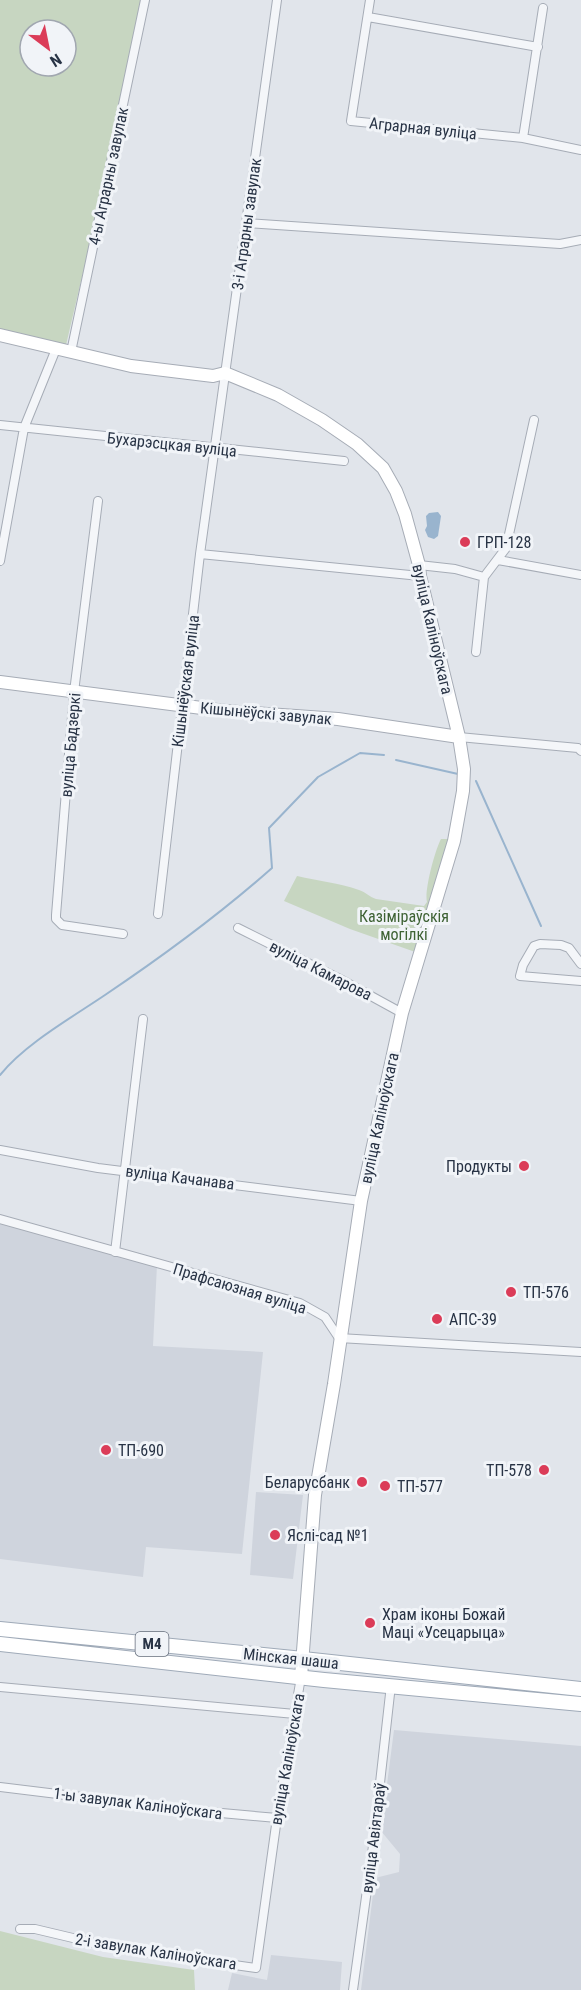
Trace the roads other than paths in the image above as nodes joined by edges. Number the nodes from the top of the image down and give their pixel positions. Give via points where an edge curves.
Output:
1 (145, 0) edge
2 (276, 0) edge
3 (370, 0) edge
4 (543, 8) dead end
5 (368, 17) junction
6 (538, 47) junction
7 (523, 138) junction
8 (581, 150) edge
9 (246, 223) junction
10 (581, 240) edge
11 (0, 334) edge
12 (56, 349) junction
13 (71, 352) junction
14 (225, 373) junction
15 (534, 420) dead end
16 (0, 425) edge
17 (24, 428) junction
18 (214, 448) junction
19 (344, 461) dead end
20 (98, 501) dead end
21 (200, 554) junction
22 (498, 560) junction
23 (0, 561) edge
24 (420, 570) junction
25 (581, 575) edge
26 (484, 577) junction
27 (476, 652) dead end
28 (0, 682) edge
29 (74, 692) junction
30 (182, 706) junction
31 (459, 737) junction
32 (580, 747) edge
33 (158, 914) dead end
34 (238, 928) dead end
35 (123, 934) dead end
36 (581, 964) edge
37 (581, 981) edge
38 (402, 1013) junction
39 (143, 1019) dead end
40 (0, 1150) edge
41 (125, 1170) junction
42 (361, 1201) junction
43 (0, 1219) edge
44 (115, 1252) junction
45 (339, 1338) junction
46 (581, 1352) edge
47 (0, 1629) edge
48 (0, 1644) edge
49 (303, 1659) junction
50 (302, 1677) junction
51 (391, 1685) junction
52 (0, 1687) edge
53 (581, 1689) edge
54 (581, 1704) edge
55 (295, 1714) junction
56 (0, 1787) edge
57 (277, 1818) junction
58 (20, 1929) dead end
59 (256, 1968) joint
60 (353, 1990) edge

1 - 13 street, 4-ы Аграрны завулак
2 - 9 street, 3-і Аграрны завулак
3 - 5 street, Аграрная вуліца
4 - 6 street
5 - 6 street
5 - 7 street, Аграрная вуліца via 351,121
6 - 7 street
7 - 8 street, Аграрная вуліца
9 - 10 street via 560,244
9 - 14 street, 3-і Аграрны завулак
11 - 12 main road
12 - 13 main road
12 - 17 street
13 - 14 main road via 131,366 213,376
14 - 18 street, 3-і Аграрны завулак
14 - 24 main road, вуліца Каліноўскага via 278,395 322,420 383,468 405,514
15 - 22 street via 506,548
16 - 17 street, Бухарэсцкая вуліца
17 - 18 street, Бухарэсцкая вуліца
17 - 23 street
18 - 19 street, Бухарэсцкая вуліца
18 - 21 street, Кішынёўская вуліца
20 - 29 street, вуліца Бадзеркі
21 - 24 street
21 - 30 street, Кішынёўская вуліца
22 - 25 street
22 - 26 street
24 - 26 street via 455,569
24 - 31 main road, вуліца Каліноўскага
26 - 27 street
28 - 29 main road, Кішынёўскі завулак
29 - 30 main road, Кішынёўскі завулак
29 - 35 street, вуліца Бадзеркі via 56,919 62,926
30 - 31 main road, Кішынёўскі завулак via 338,719
30 - 33 street, Кішынёўская вуліца
31 - 32 street
31 - 38 main road, вуліца Каліноўскага via 463,791 454,841
34 - 38 street, вуліца Камарова
36 - 37 street via 569,948 540,944 534,946 520,975
38 - 42 main road, вуліца Каліноўскага
39 - 41 street
40 - 41 street, вуліца Качанава
41 - 42 street, вуліца Качанава
41 - 44 street
42 - 45 main road, вуліца Каліноўскага
43 - 44 street, Прафсаюзная вуліца
44 - 45 street, Прафсаюзная вуліца via 300,1303 325,1317
45 - 46 street
45 - 49 main road, вуліца Каліноўскага via 315,1495
47 - 49 main road, Мінская шаша / М4
48 - 50 main road, Мінская шаша / М4
49 - 50 main road, вуліца Каліноўскага
49 - 53 main road, Мінская шаша / М4
50 - 51 main road, Мінская шаша / М4
50 - 55 street, вуліца Каліноўскага
51 - 54 main road, Мінская шаша / М4
51 - 60 street, вуліца Авіятараў
52 - 55 street
55 - 57 street, вуліца Каліноўскага
56 - 57 street, 1-ы завулак Каліноўскага
57 - 59 street, вуліца Каліноўскага
58 - 59 street, 2-і завулак Каліноўскага via 115,1948

